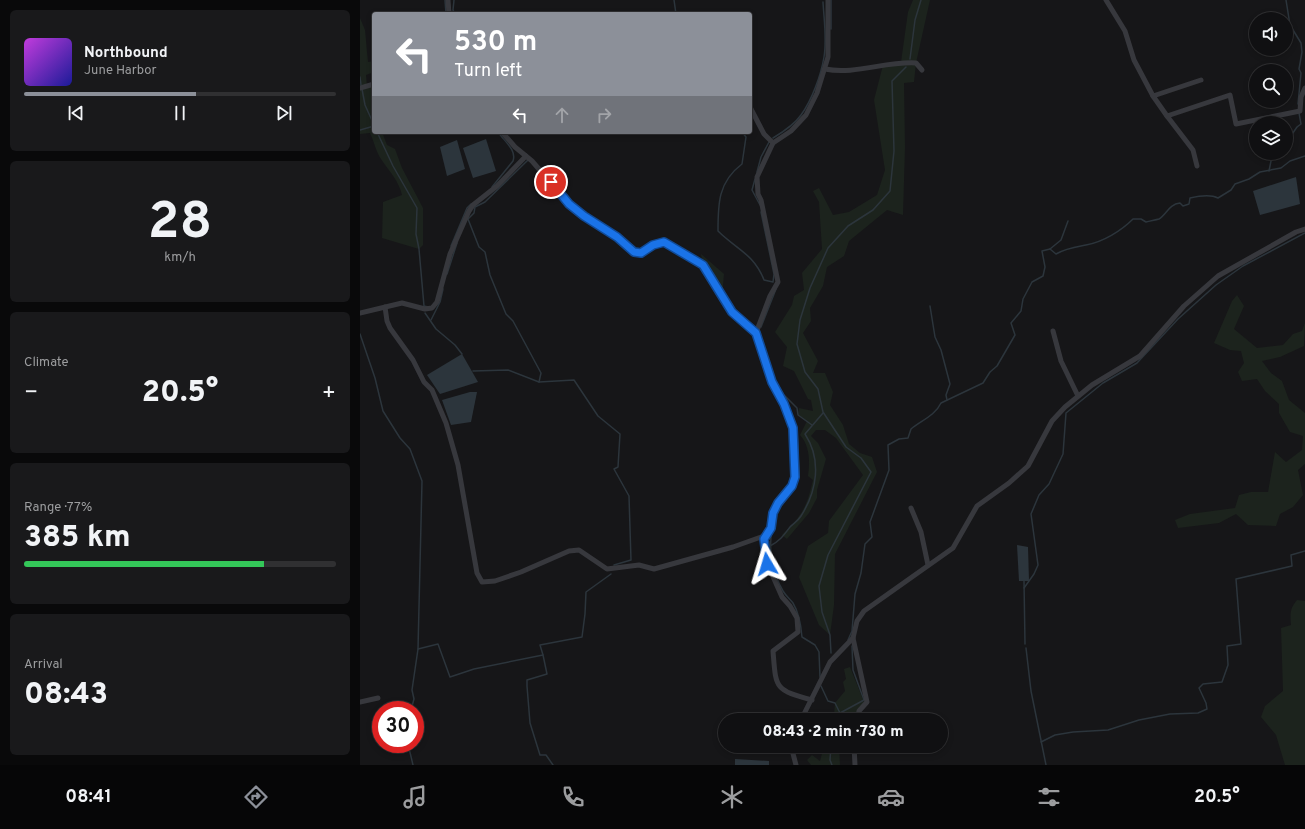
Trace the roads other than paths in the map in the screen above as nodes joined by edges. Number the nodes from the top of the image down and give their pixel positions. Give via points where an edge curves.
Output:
1 (448, 0) edge
2 (828, 0) edge
3 (1106, 0) edge
4 (449, 12) edge
5 (825, 69) junction
6 (922, 70) dead end
7 (1201, 80) dead end
8 (372, 85) edge
9 (360, 88) edge
10 (1305, 88) edge
11 (1153, 96) junction
12 (752, 111) edge
13 (1167, 116) junction
14 (504, 134) edge
15 (773, 143) junction
16 (526, 156) junction
17 (1197, 166) dead end
18 (1305, 229) edge
19 (386, 307) junction
20 (360, 314) edge
21 (1053, 331) dead end
22 (756, 333) junction
23 (1078, 396) junction
24 (911, 508) dead end
25 (764, 539) junction
26 (928, 565) junction
27 (853, 638) junction
28 (378, 698) dead end
29 (812, 700) junction
30 (360, 702) edge
31 (805, 713) edge
32 (858, 713) edge
33 (793, 753) edge
34 (854, 753) edge
35 (796, 765) edge
36 (855, 765) edge

1 - 4 street
2 - 5 street via 828,57
3 - 11 street via 1125,31 1134,60
5 - 6 street via 901,62 916,63
5 - 15 street via 817,94 806,115 791,131
7 - 11 street
8 - 9 street
10 - 13 street via 1300,97 1300,111 1289,115 1236,124 1230,96
11 - 13 street
12 - 15 street via 764,134
13 - 17 street via 1193,150
14 - 16 street
15 - 22 street via 757,177 758,194 778,282
16 - 19 street via 469,211 450,254 437,302 432,308 425,309 402,303
16 - 22 street via 569,204 634,252 641,253 653,245 664,242 703,265 732,312
18 - 23 street via 1218,276 1184,306 1140,356
19 - 20 street
19 - 25 street via 390,328 413,360 424,382 432,390 446,423 458,465 477,573 482,582 515,575 569,551 579,550 607,569 639,565 654,569 733,548 757,538
21 - 23 street via 1061,361
22 - 25 street via 772,382 793,428 795,452 795,477 792,486 778,503 773,513 771,528
23 - 26 street via 1052,421 1028,466 977,506 953,548
24 - 26 street via 921,532
25 - 29 street via 767,564 782,597 797,618 798,632 773,651 776,682 780,688
26 - 27 street via 864,611 857,621
27 - 29 street via 830,662
27 - 32 street via 867,702
28 - 30 street
29 - 31 street
33 - 35 street
34 - 36 street

